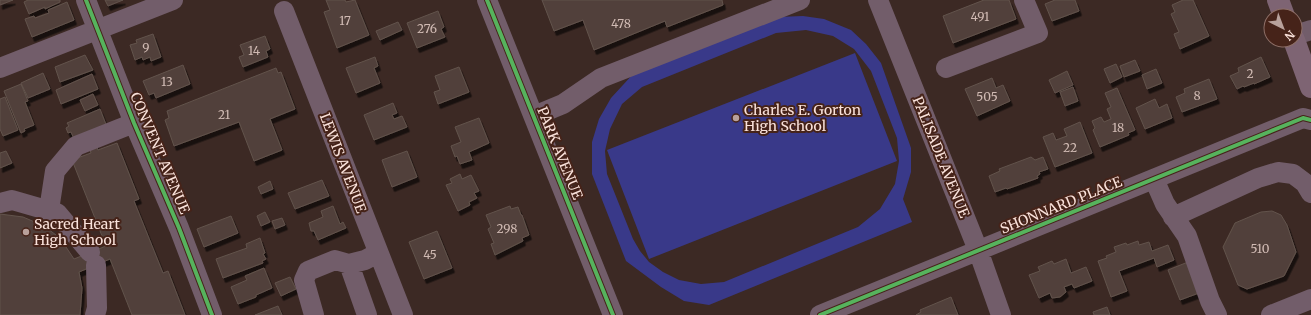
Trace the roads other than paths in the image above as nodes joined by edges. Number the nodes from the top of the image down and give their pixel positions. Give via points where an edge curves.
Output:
1 (86, 0) edge
2 (173, 0) edge
3 (487, 0) edge
4 (800, 0) edge
5 (880, 0) edge
6 (1024, 0) edge
7 (284, 10) dead end
8 (98, 30) junction
9 (1297, 48) edge
10 (0, 68) edge
11 (946, 68) dead end
12 (1311, 87) edge
13 (534, 116) junction
14 (1311, 120) edge
15 (134, 123) junction
16 (1154, 179) junction
17 (1311, 193) edge
18 (0, 203) edge
19 (49, 210) junction
20 (1173, 217) junction
21 (978, 250) junction
22 (378, 253) junction
23 (349, 264) junction
24 (1311, 299) edge
25 (400, 308) edge
26 (367, 314) edge
27 (94, 315) edge
28 (212, 315) edge
29 (314, 315) edge
30 (613, 315) edge
31 (820, 315) edge
32 (1001, 315) edge
33 (1217, 315) edge
34 (1271, 315) edge

1 - 8 street, CONVENT AVENUE
2 - 8 street
3 - 13 street, PARK AVENUE
4 - 13 street via 601,78 563,104
5 - 21 street, PALISADE AVENUE
6 - 11 street via 1038,33
7 - 22 street, LEWIS AVENUE
8 - 10 street
8 - 15 street, CONVENT AVENUE
9 - 12 main road
13 - 30 street, PARK AVENUE
14 - 16 street, SHONNARD PLACE via 1303,118
15 - 19 street via 76,146 55,171
15 - 28 street, CONVENT AVENUE via 179,228
16 - 20 street
16 - 21 street, SHONNARD PLACE
17 - 20 street via 1305,183 1293,174 1278,172 1258,178
18 - 19 street via 12,200
19 - 27 street via 57,213 93,259 97,308
20 - 33 street via 1187,236
21 - 31 street, SHONNARD PLACE
21 - 32 street, PALISADE AVENUE
22 - 23 street via 366,260
22 - 25 street, LEWIS AVENUE
23 - 26 street
23 - 29 street via 336,260 308,271 304,280
24 - 34 street
25 - 26 street

